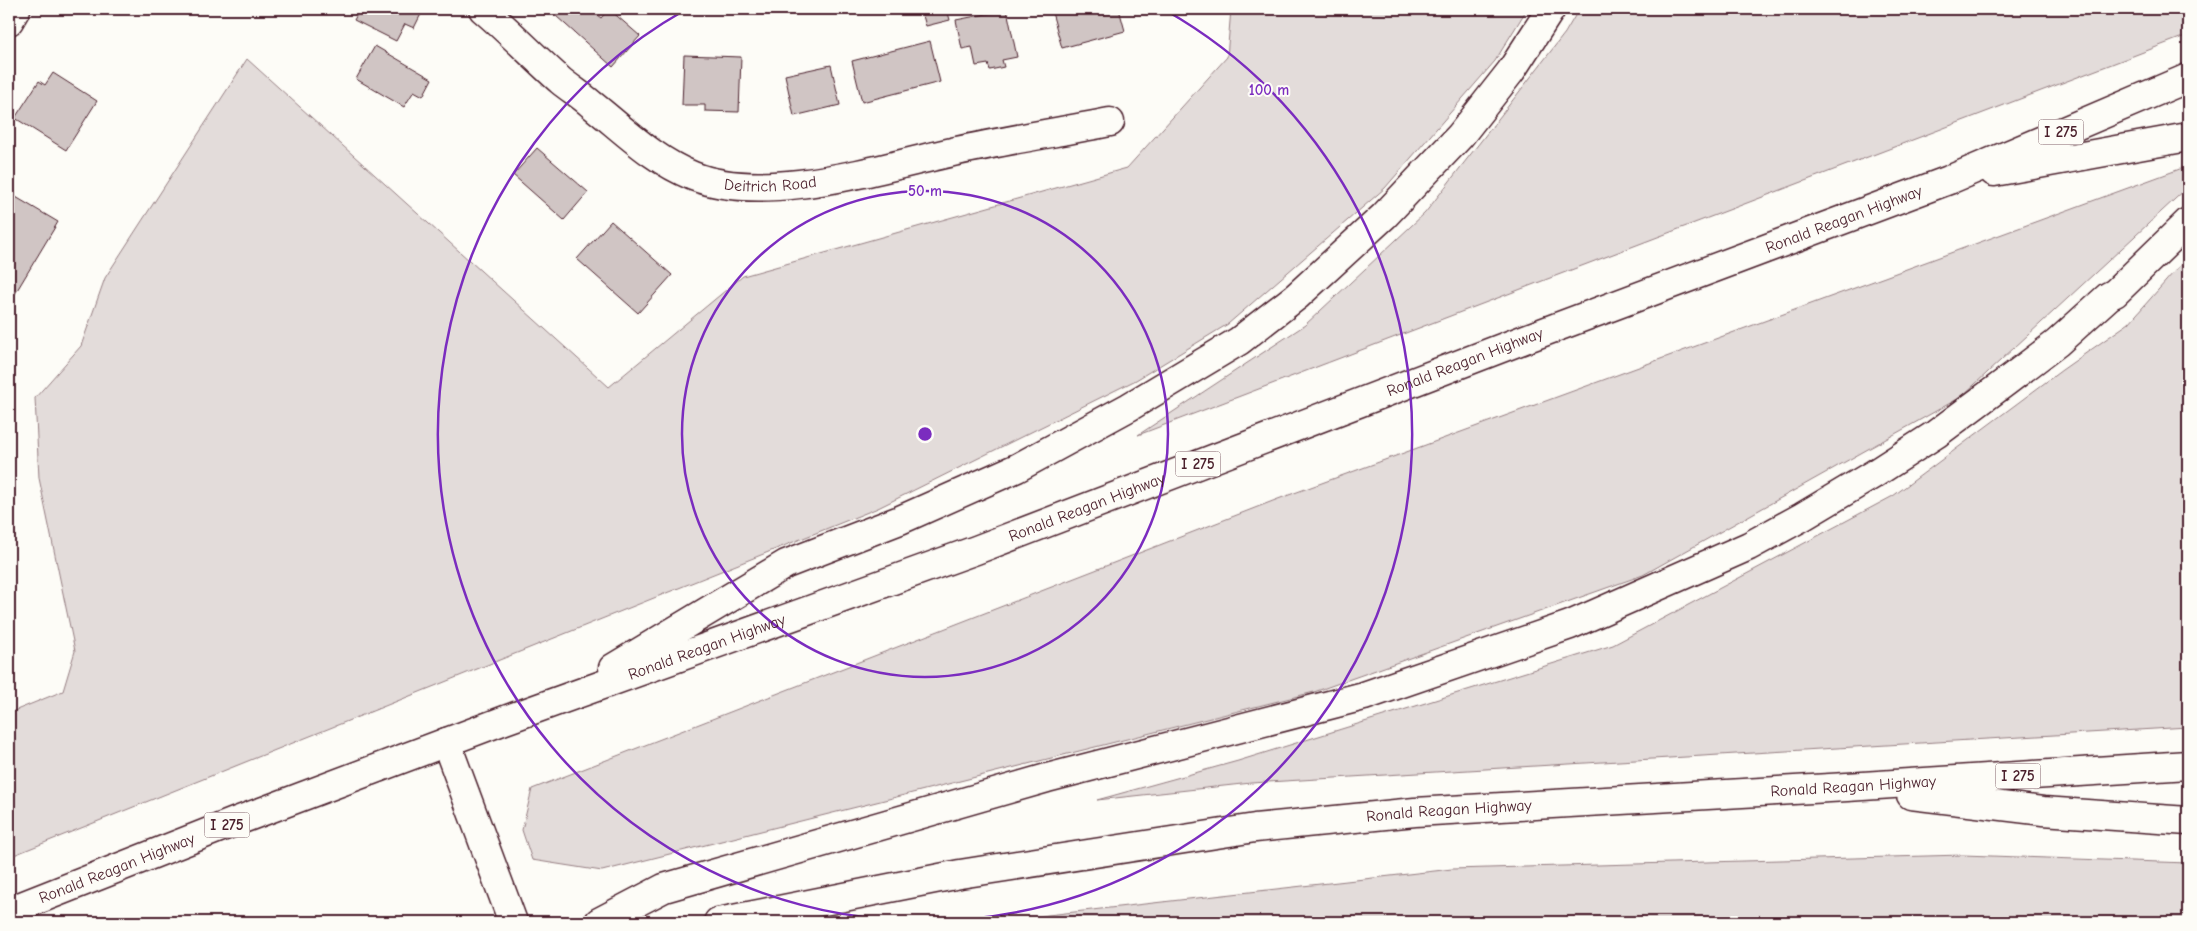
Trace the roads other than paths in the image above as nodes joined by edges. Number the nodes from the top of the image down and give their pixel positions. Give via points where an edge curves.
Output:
1 (16, 9) edge
2 (483, 9) edge
3 (1551, 9) edge
4 (9, 21) edge
5 (2181, 81) edge
6 (1110, 122) dead end
7 (2188, 137) edge
8 (1949, 180) junction
9 (2188, 222) edge
10 (562, 699) junction
11 (446, 742) junction
12 (2188, 765) edge
13 (1848, 787) junction
14 (2188, 821) edge
15 (9, 911) edge
16 (513, 922) edge
17 (599, 922) edge
18 (718, 922) edge

1 - 4 main road
2 - 6 main road, Deitrich Road via 629,138 694,176 725,184 753,187 788,185 853,175
3 - 10 main road via 1511,71 1460,136 1369,230 1297,296 1239,341 1129,407 1017,468 900,520 786,564
5 - 8 main road, Ronald Reagan Highway / I 275
7 - 8 main road
8 - 10 main road, Ronald Reagan Highway / I 275 via 976,550
9 - 17 main road via 2115,293 2057,343 1936,434 1866,479 1749,546 1570,625 1364,696 1047,778 664,888
10 - 11 main road, Ronald Reagan Highway / I 275
11 - 15 main road, Ronald Reagan Highway / I 275
11 - 16 main road
12 - 13 main road, Ronald Reagan Highway / I 275
13 - 14 main road via 2043,811
13 - 18 main road, Ronald Reagan Highway / I 275 via 1415,812 1255,828 960,874

